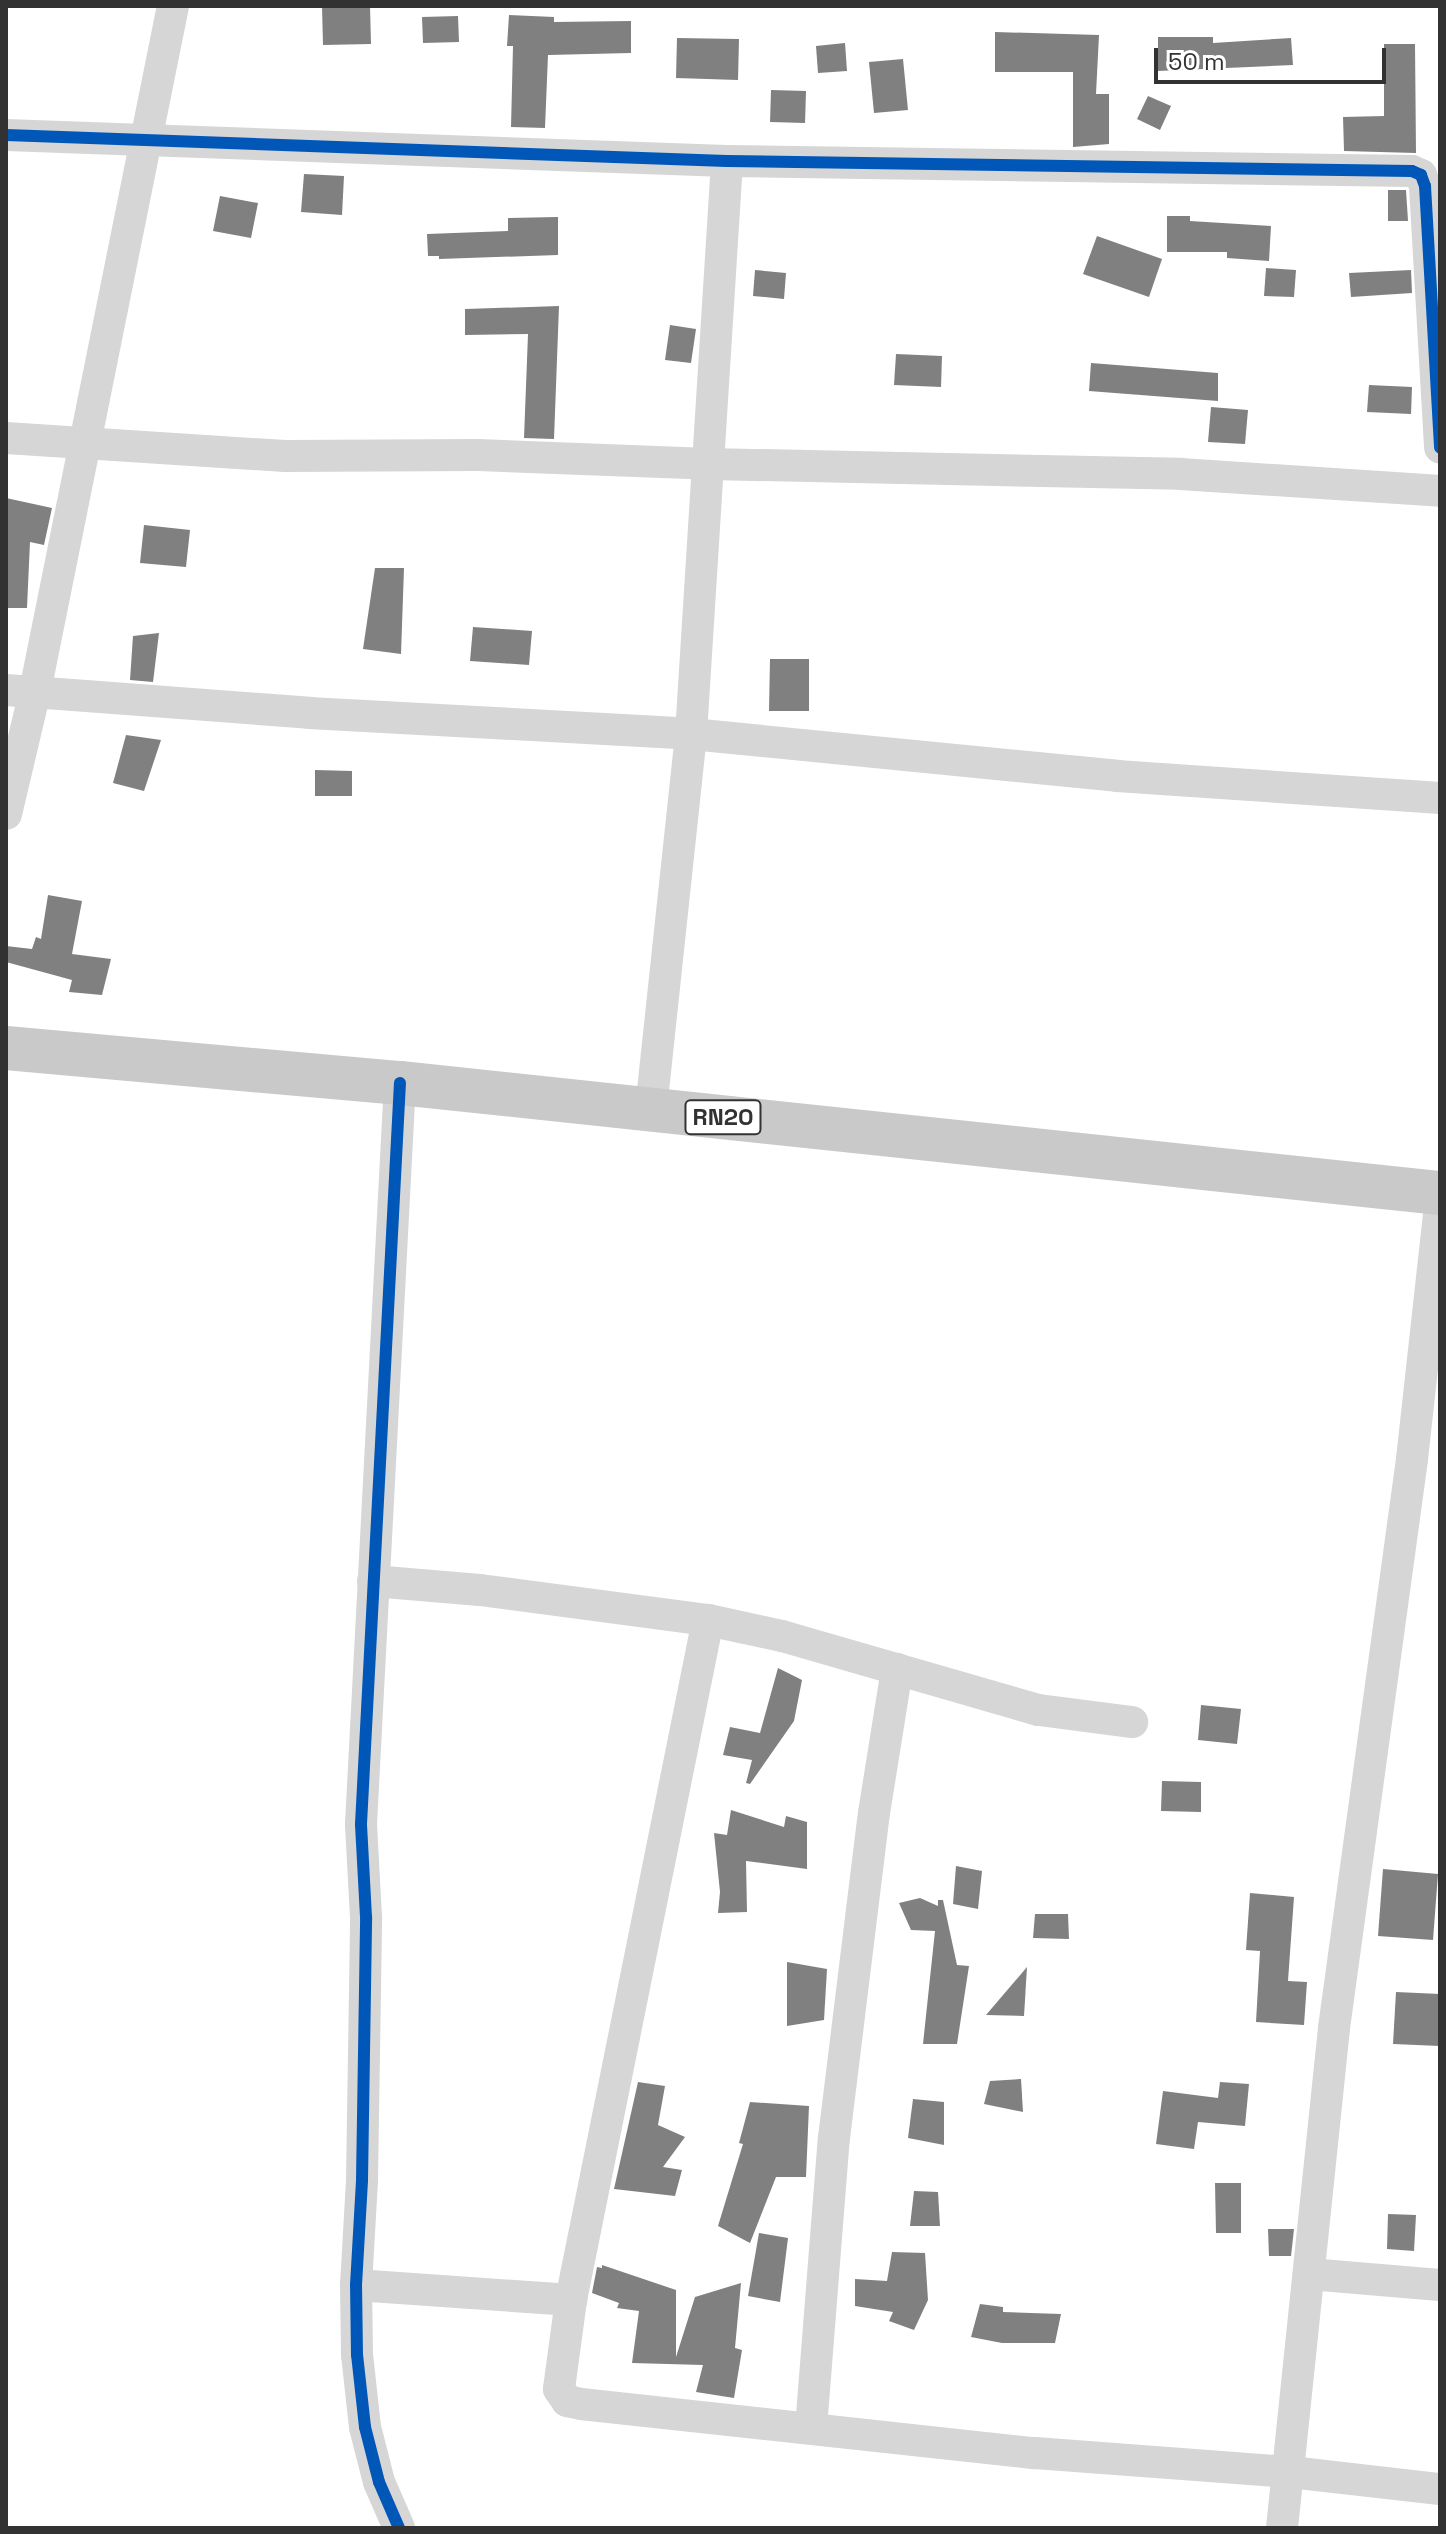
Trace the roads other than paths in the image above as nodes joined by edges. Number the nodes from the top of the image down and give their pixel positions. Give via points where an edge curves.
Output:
1 (173, 6) edge
2 (6, 135) edge
3 (147, 139) junction
4 (727, 161) junction
5 (6, 438) edge
6 (84, 445) junction
7 (1440, 448) edge
8 (709, 464) junction
9 (1440, 491) edge
10 (20, 690) edge
11 (691, 734) junction
12 (1440, 798) edge
13 (6, 814) edge
14 (6, 1048) edge
15 (400, 1083) junction
16 (651, 1109) junction
17 (1440, 1193) edge
18 (1440, 1206) edge
19 (373, 1581) junction
20 (708, 1620) junction
21 (897, 1669) junction
22 (1132, 1722) dead end
23 (1309, 2274) junction
24 (356, 2285) junction
25 (1440, 2285) edge
26 (571, 2300) junction
27 (811, 2428) junction
28 (1290, 2472) junction
29 (1440, 2489) edge
30 (399, 2528) edge
31 (1282, 2528) edge

1 - 3 street
2 - 3 street
3 - 4 street
3 - 6 street
4 - 7 street via 1418,173 1425,186
4 - 8 street
5 - 6 street
6 - 8 street via 285,456 478,455
6 - 10 street
8 - 9 street via 1180,474
8 - 11 street
10 - 11 street via 309,713
10 - 13 street
11 - 12 street via 1117,776
11 - 16 street
14 - 15 main road, RN20
15 - 16 main road, RN20
15 - 19 street
16 - 17 main road, RN20
18 - 23 street via 1412,1459 1334,2028
19 - 20 street
19 - 24 street via 361,1824 366,1917
20 - 21 street
20 - 26 street
21 - 22 street via 1039,1710
21 - 27 street via 834,2138
23 - 25 street
23 - 28 street
24 - 26 street
24 - 30 street via 365,2427 379,2482
26 - 27 street via 559,2389 567,2401
27 - 28 street via 1035,2453
28 - 29 street
28 - 31 street

